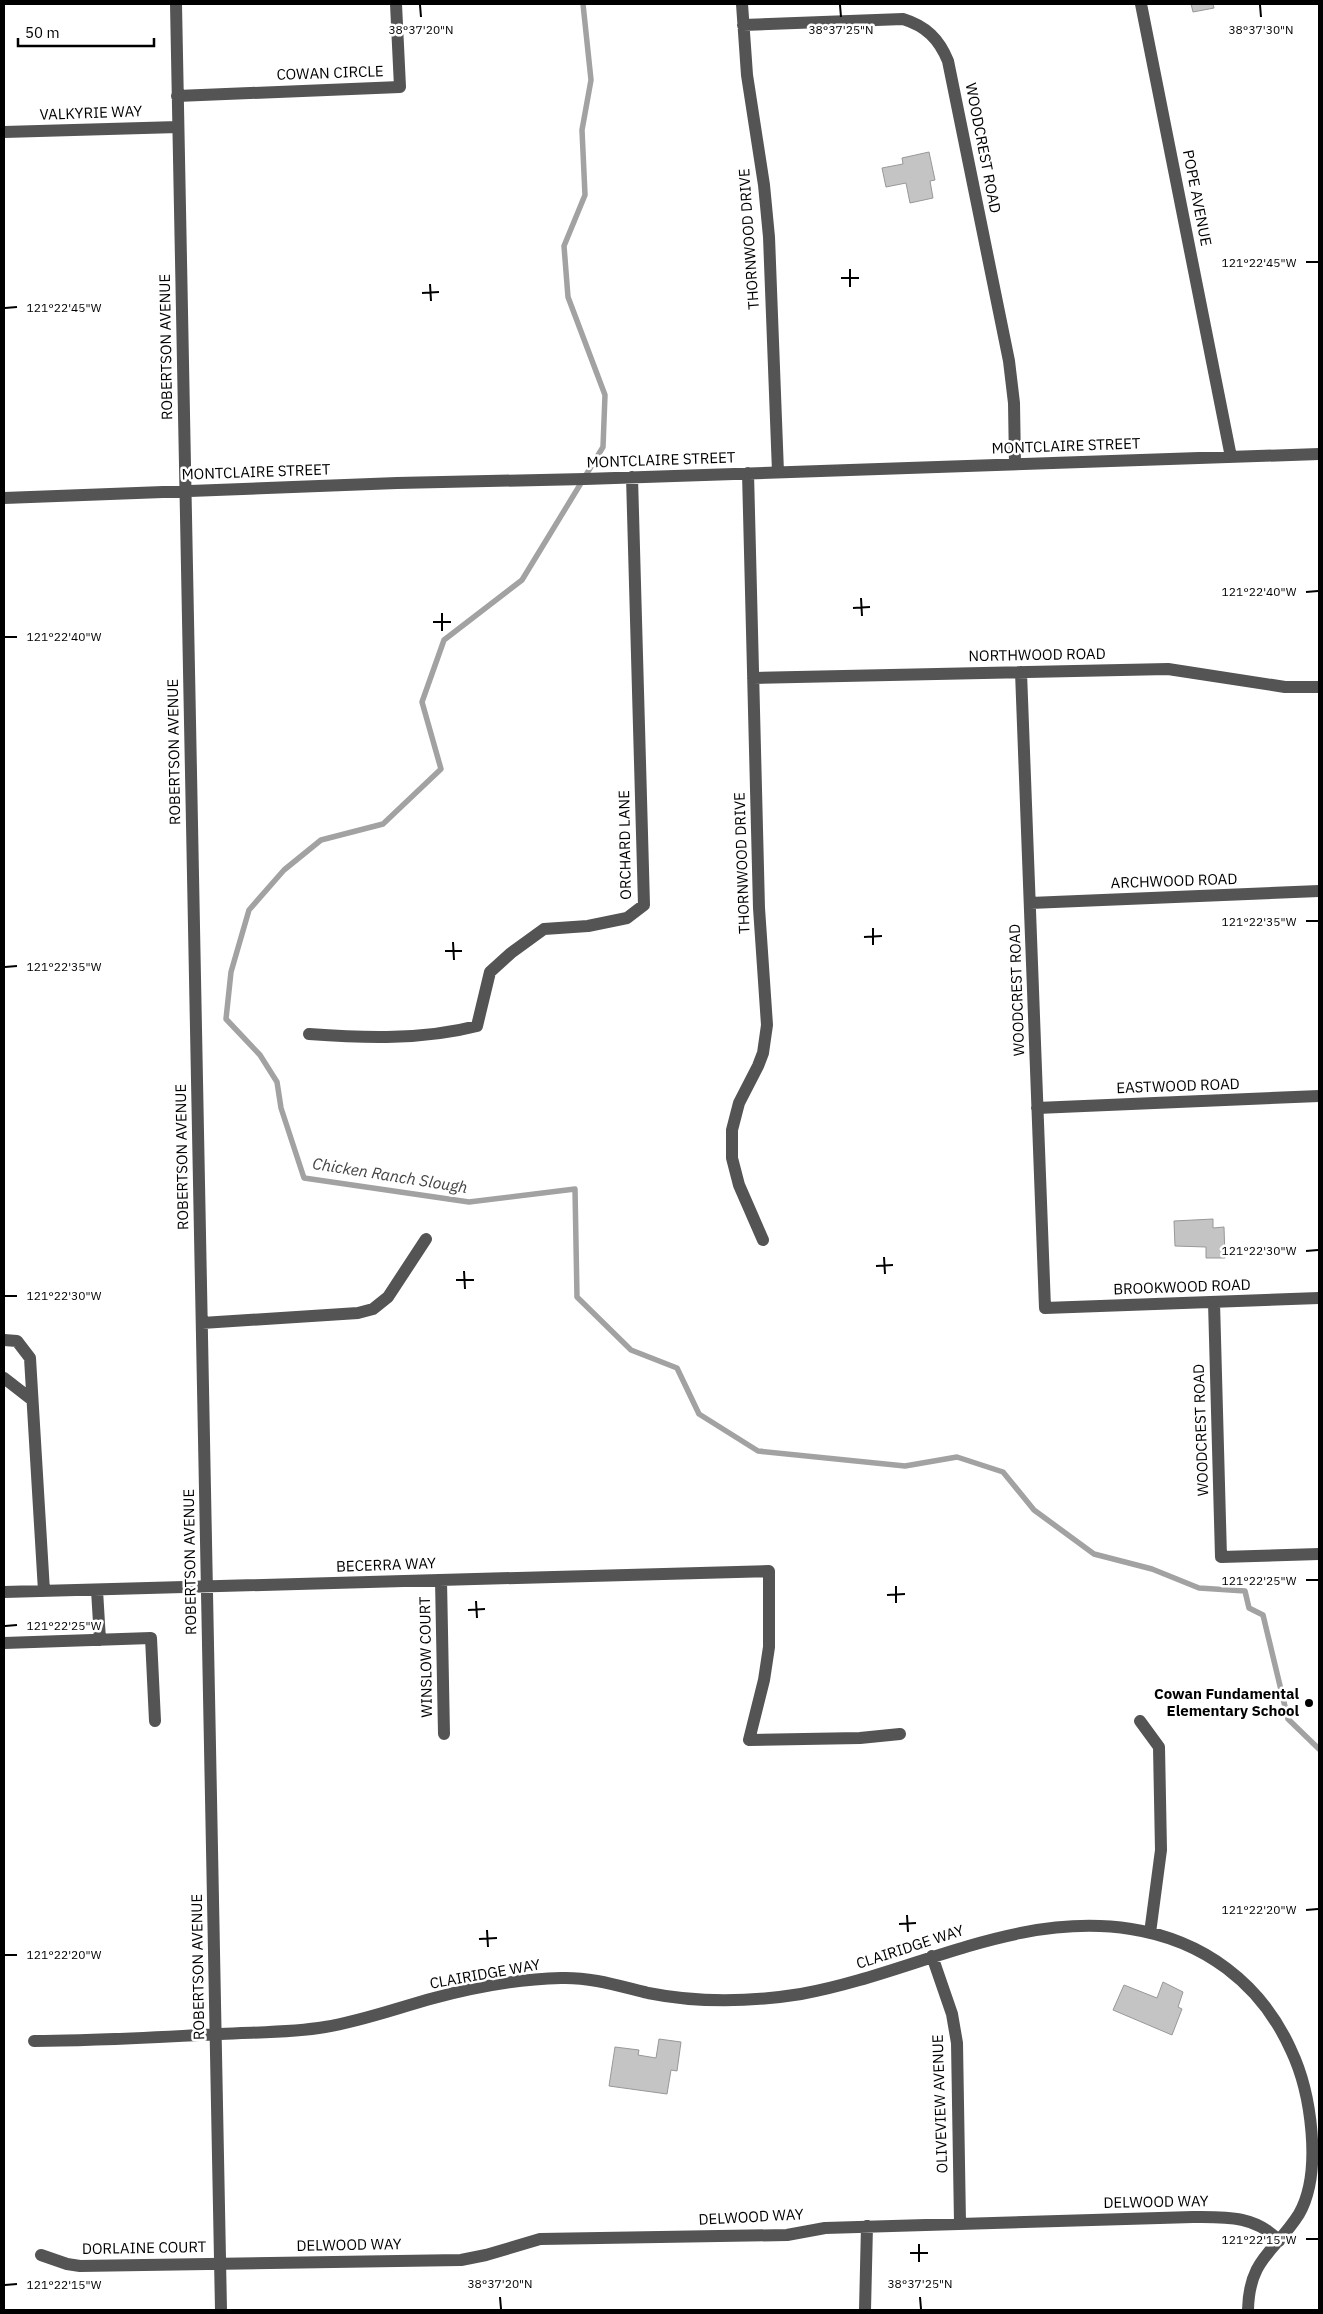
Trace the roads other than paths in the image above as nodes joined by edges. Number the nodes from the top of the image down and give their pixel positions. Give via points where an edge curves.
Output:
1 (176, 4) edge
2 (396, 4) edge
3 (742, 4) edge
4 (1141, 4) edge
5 (743, 25) junction
6 (178, 96) junction
7 (178, 127) junction
8 (4, 132) edge
9 (1319, 454) edge
10 (1231, 457) junction
11 (1015, 464) junction
12 (778, 472) junction
13 (748, 473) junction
14 (632, 477) junction
15 (185, 492) junction
16 (4, 498) edge
17 (1020, 672) junction
18 (753, 678) junction
19 (1319, 687) edge
20 (1319, 891) edge
21 (1030, 903) junction
22 (310, 1034) dead end
23 (1319, 1096) edge
24 (1037, 1108) junction
25 (426, 1240) dead end
26 (763, 1240) dead end
27 (1319, 1298) edge
28 (1214, 1302) junction
29 (1045, 1308) joint
30 (202, 1322) junction
31 (4, 1340) edge
32 (4, 1378) edge
33 (31, 1399) junction
34 (1319, 1554) edge
35 (441, 1580) junction
36 (206, 1586) junction
37 (97, 1590) junction
38 (44, 1591) junction
39 (4, 1592) edge
40 (100, 1640) junction
41 (4, 1643) edge
42 (155, 1721) dead end
43 (1140, 1721) dead end
44 (444, 1734) dead end
45 (900, 1734) dead end
46 (1150, 1933) junction
47 (932, 1956) junction
48 (215, 2034) junction
49 (34, 2041) dead end
50 (1316, 2157) edge
51 (960, 2224) junction
52 (867, 2226) junction
53 (1278, 2241) junction
54 (42, 2255) dead end
55 (220, 2262) junction
56 (221, 2310) edge
57 (865, 2310) edge
58 (1248, 2310) edge

1 - 6 street, ROBERTSON AVENUE
2 - 6 street, COWAN CIRCLE via 400,87
3 - 5 street, THORNWOOD DRIVE
4 - 10 street, POPE AVENUE
5 - 11 street, WOODCREST ROAD via 903,19 927,30 943,49 1009,361 1014,403
5 - 12 street, THORNWOOD DRIVE via 746,75 764,185
6 - 7 street, ROBERTSON AVENUE
7 - 8 street, VALKYRIE WAY
7 - 15 street, ROBERTSON AVENUE
9 - 10 street, MONTCLAIRE STREET
10 - 11 street, MONTCLAIRE STREET
11 - 12 street, MONTCLAIRE STREET
12 - 13 street, MONTCLAIRE STREET
13 - 14 street, MONTCLAIRE STREET
13 - 18 street, THORNWOOD DRIVE
14 - 15 street, MONTCLAIRE STREET
14 - 22 street, ORCHARD LANE via 644,905 627,918 588,926 544,929 531,938 490,972 477,1026 458,1031 377,1037
15 - 16 street, MONTCLAIRE STREET
15 - 30 street, ROBERTSON AVENUE
17 - 18 street, NORTHWOOD ROAD
17 - 19 street, NORTHWOOD ROAD via 1168,669 1285,687
17 - 21 street, WOODCREST ROAD
18 - 26 street, THORNWOOD DRIVE via 759,908 767,1025 761,1060 739,1103 732,1130 732,1158 739,1185
20 - 21 street, ARCHWOOD ROAD
21 - 24 street, WOODCREST ROAD
23 - 24 street, EASTWOOD ROAD
24 - 29 street, WOODCREST ROAD
25 - 30 street via 388,1297 373,1309 358,1313
27 - 28 street, BROOKWOOD ROAD
28 - 29 street, BROOKWOOD ROAD
28 - 34 street, WOODCREST ROAD via 1221,1557
30 - 36 street, ROBERTSON AVENUE
31 - 33 street via 16,1341 30,1358
32 - 33 street
33 - 38 street
35 - 36 street, BECERRA WAY
35 - 44 street, WINSLOW COURT
35 - 45 street, BECERRA WAY via 768,1571 769,1648 749,1740
36 - 37 street, BECERRA WAY
36 - 48 street, ROBERTSON AVENUE
37 - 38 street, BECERRA WAY
37 - 40 street
38 - 39 street, BECERRA WAY
40 - 41 street
40 - 42 street via 151,1638
43 - 46 street via 1159,1747 1161,1850
46 - 47 street, CLAIRIDGE WAY via 1097,1926 1031,1930
46 - 50 street, CLAIRIDGE WAY via 1178,1941 1226,1966 1265,2005 1294,2054 1306,2092
47 - 48 street, CLAIRIDGE WAY via 862,1980 762,1999 691,1999 594,1980 566,1978 480,1988 324,2027
47 - 51 street, OLIVEVIEW AVENUE via 952,2014 956,2043
48 - 49 street, CLAIRIDGE WAY
48 - 55 street, ROBERTSON AVENUE
50 - 53 street, CLAIRIDGE WAY via 1308,2198 1298,2217
51 - 52 street, DELWOOD WAY
51 - 53 street, DELWOOD WAY via 1230,2217 1255,2223
52 - 55 street, DELWOOD WAY via 825,2228 788,2235 540,2239 461,2260
52 - 57 street
53 - 58 street, CLAIRIDGE WAY via 1255,2271 1248,2295
54 - 55 street, DORLAINE COURT via 80,2266
55 - 56 street, ROBERTSON AVENUE

